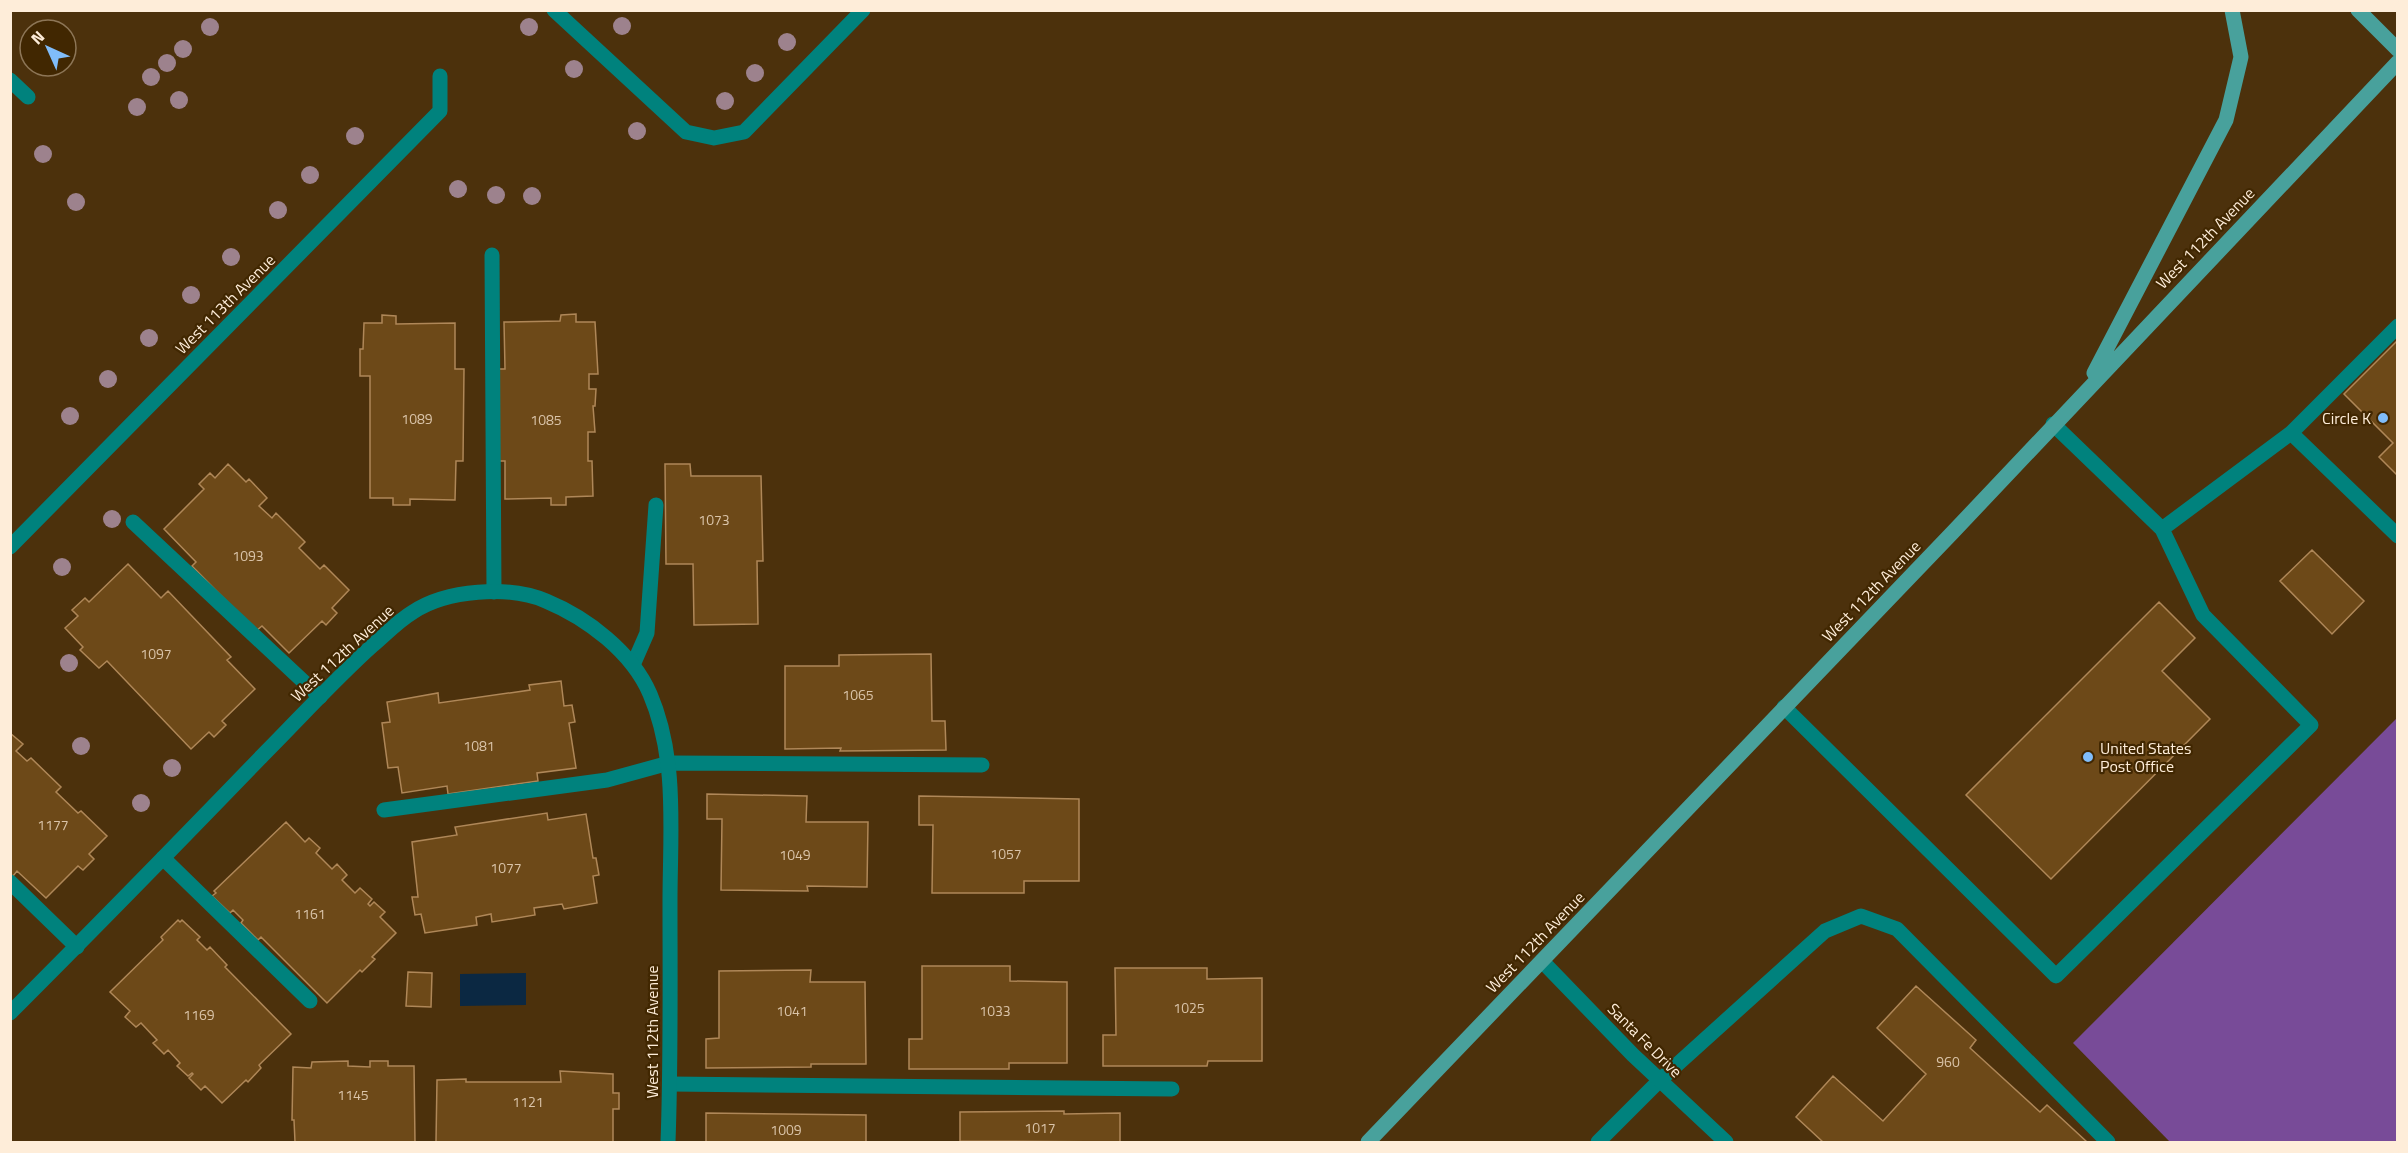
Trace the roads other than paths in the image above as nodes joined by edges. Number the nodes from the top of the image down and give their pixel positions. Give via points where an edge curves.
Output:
1 (554, 10) edge
2 (863, 10) edge
3 (2232, 10) edge
4 (2358, 10) edge
5 (2397, 50) edge
6 (2397, 62) edge
7 (440, 76) dead end
8 (10, 80) edge
9 (28, 97) dead end
10 (492, 255) dead end
11 (2397, 326) edge
12 (2086, 389) junction
13 (2053, 424) junction
14 (2291, 433) junction
15 (656, 505) dead end
16 (133, 522) dead end
17 (2162, 529) junction
18 (2397, 536) edge
19 (10, 547) edge
20 (494, 592) junction
21 (633, 664) junction
22 (320, 697) junction
23 (1784, 706) junction
24 (669, 763) junction
25 (982, 765) dead end
26 (384, 810) dead end
27 (163, 858) junction
28 (10, 882) edge
29 (77, 947) junction
30 (1542, 961) junction
31 (310, 1001) dead end
32 (10, 1013) edge
33 (1660, 1080) junction
34 (670, 1084) junction
35 (1172, 1089) dead end
36 (668, 1143) edge
37 (1368, 1143) edge
38 (1598, 1143) edge
39 (1726, 1143) edge
40 (2108, 1143) edge

1 - 2 street via 686,132 714,138 744,132
3 - 12 main road via 2241,57 2226,120
4 - 5 main road
6 - 12 main road, West 112th Avenue
7 - 19 street, West 113th Avenue via 440,111
8 - 9 street
10 - 20 street
11 - 14 street
12 - 13 main road, West 112th Avenue
13 - 17 street
13 - 23 main road, West 112th Avenue
14 - 17 street
14 - 18 street
15 - 21 street via 646,633
16 - 22 street
17 - 23 street via 2203,615 2311,725 2056,976
20 - 21 street, West 112th Avenue via 537,597 567,610
20 - 22 street, West 112th Avenue via 446,597 416,609 350,665
21 - 24 street, West 112th Avenue via 650,694
22 - 27 street, West 112th Avenue
23 - 30 main road, West 112th Avenue
24 - 25 street
24 - 26 street via 607,780
24 - 34 street, West 112th Avenue
27 - 29 street, West 112th Avenue
27 - 31 street
28 - 29 street
29 - 32 street, West 112th Avenue
30 - 33 street, Santa Fe Drive
30 - 37 main road, West 112th Avenue
33 - 38 street
33 - 39 street, Santa Fe Drive
33 - 40 street via 1825,931 1861,916 1896,929
34 - 35 street
34 - 36 street, West 112th Avenue

